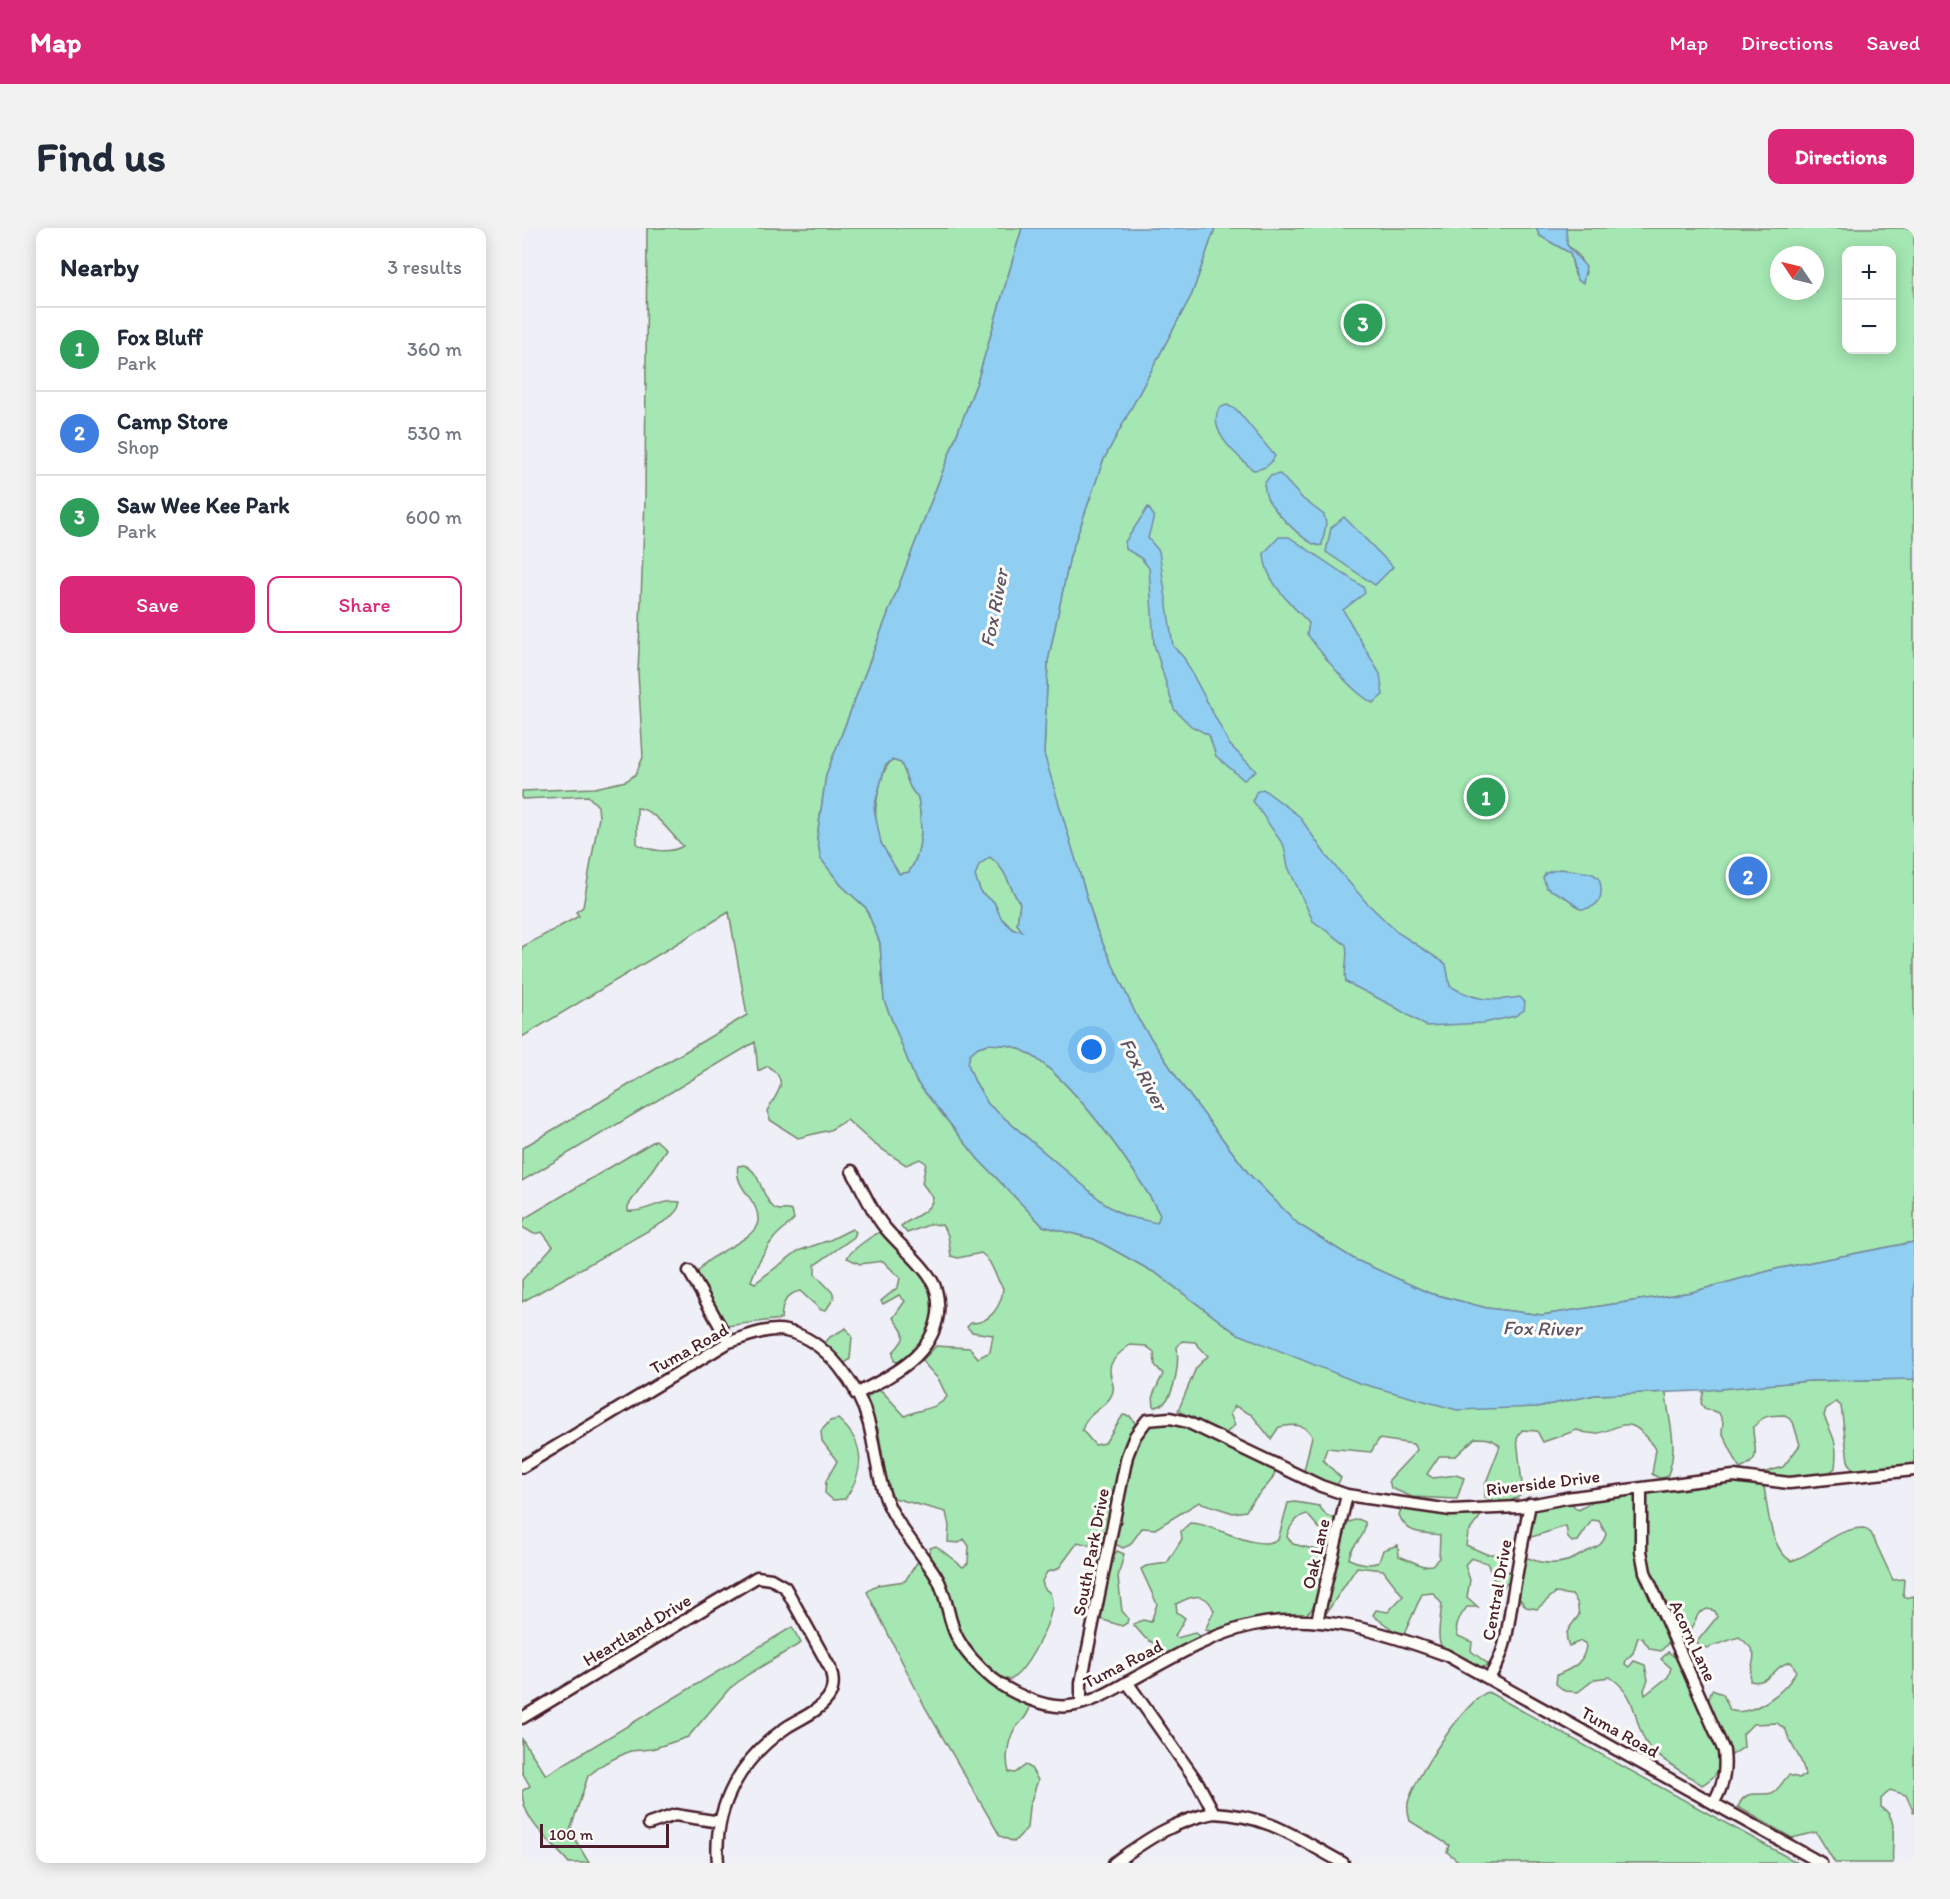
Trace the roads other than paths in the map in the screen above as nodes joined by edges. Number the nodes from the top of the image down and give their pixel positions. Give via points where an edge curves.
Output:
1 (852, 1171) dead end
2 (689, 1271) dead end
3 (729, 1342) junction
4 (856, 1394) junction
5 (1155, 1418) joint
6 (522, 1467) edge
7 (1914, 1470) edge
8 (1641, 1489) junction
9 (1347, 1495) junction
10 (1530, 1504) junction
11 (1317, 1621) junction
12 (1489, 1678) junction
13 (1127, 1682) junction
14 (1081, 1703) junction
15 (522, 1718) edge
16 (1714, 1802) junction
17 (1214, 1812) junction
18 (720, 1822) junction
19 (649, 1824) dead end
20 (718, 1863) edge
21 (1114, 1863) edge
22 (1343, 1863) edge
23 (1821, 1863) edge

1 - 4 street via 880,1222 929,1276 938,1295 935,1329 924,1349 890,1376
2 - 3 street
3 - 4 street, Tuma Road via 784,1330 809,1339 837,1364
3 - 6 street, Tuma Road
4 - 14 street, Tuma Road via 894,1516 936,1577 957,1638 973,1660 993,1679 1018,1694 1067,1707
5 - 9 street, Riverside Drive via 1170,1418 1201,1428
5 - 14 street, South Park Drive via 1140,1428 1127,1456 1081,1683
7 - 8 street, Riverside Drive via 1789,1483 1734,1476
8 - 10 street, Riverside Drive
8 - 16 street, Acorn Lane via 1645,1572 1724,1751 1726,1771
9 - 10 street, Riverside Drive via 1450,1510
9 - 11 street, Oak Lane
10 - 12 street, Central Drive via 1509,1636
11 - 12 street, Tuma Road via 1395,1637 1446,1655
11 - 13 street, Tuma Road via 1254,1625 1189,1649
12 - 16 street, Tuma Road
13 - 14 street, Tuma Road
13 - 17 street
15 - 18 street, Heartland Drive via 758,1577 771,1579 785,1587 834,1682 830,1696 820,1707 765,1743 746,1764
16 - 23 street, Tuma Road
17 - 21 street via 1176,1823
17 - 22 street via 1269,1822
18 - 19 street via 675,1815
18 - 20 street

